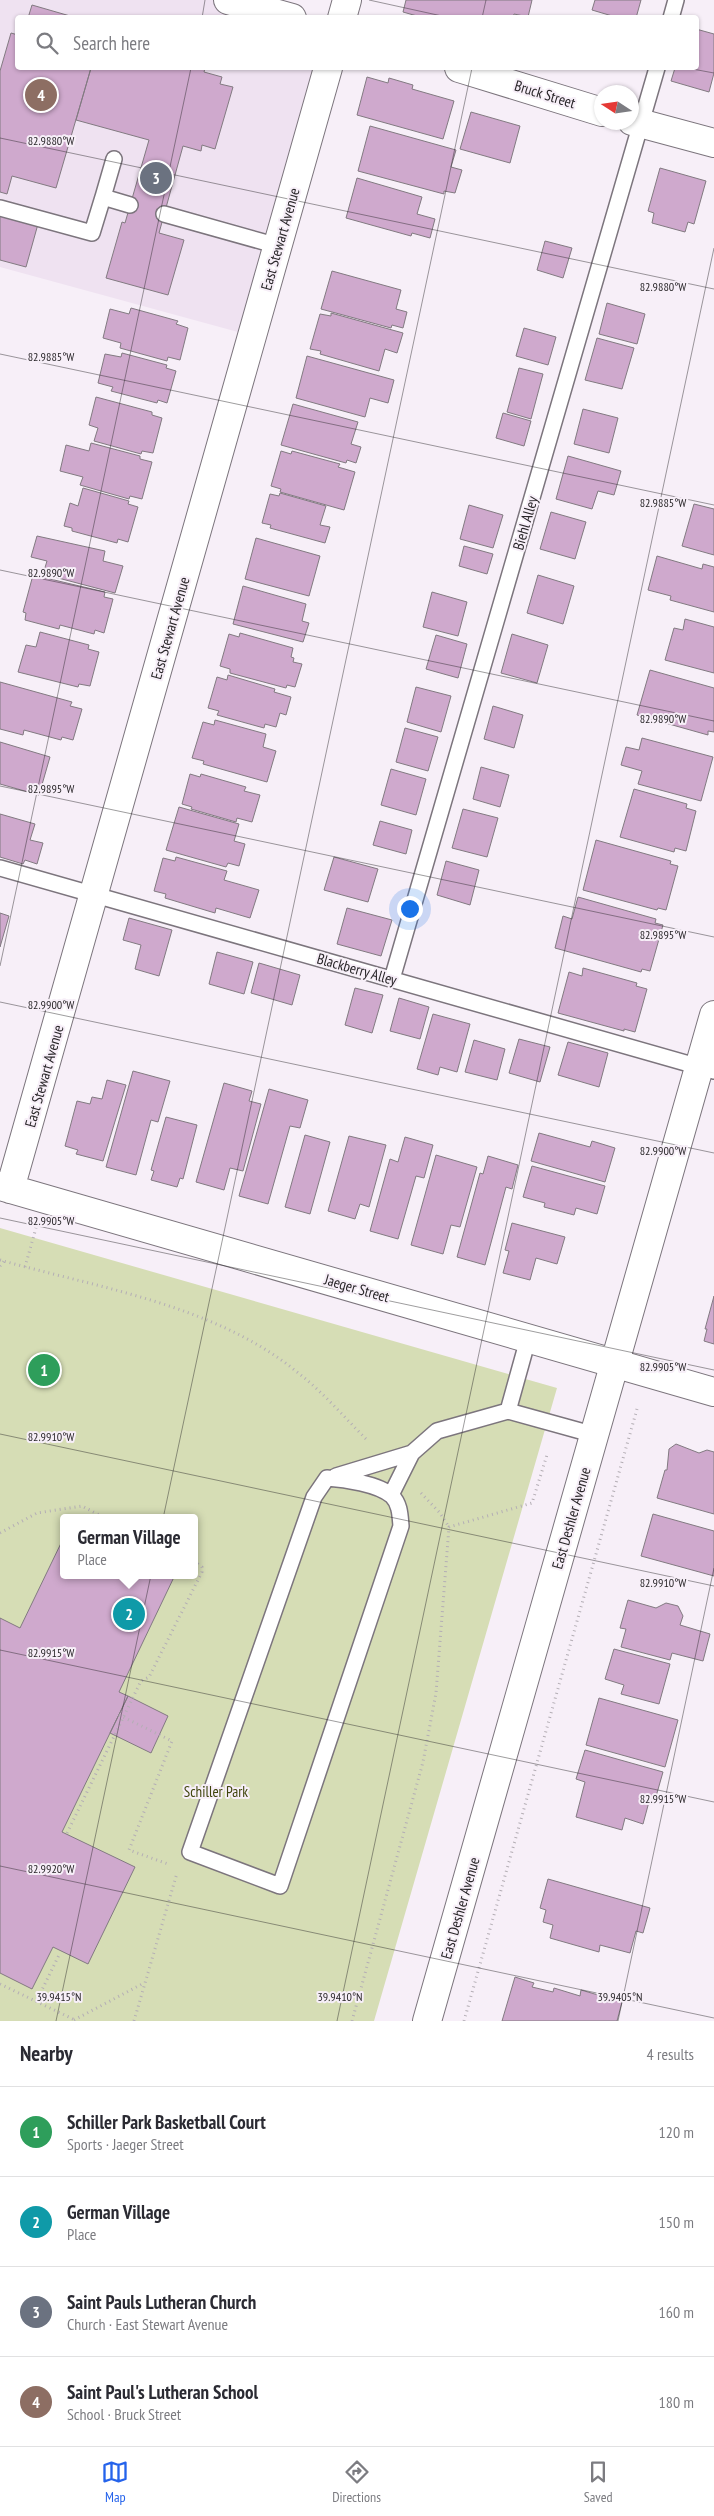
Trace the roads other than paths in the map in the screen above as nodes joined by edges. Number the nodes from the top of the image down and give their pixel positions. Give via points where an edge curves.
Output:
1 (228, 0) edge
2 (348, 0) edge
3 (676, 0) edge
4 (281, 15) edge
5 (343, 15) edge
6 (672, 15) edge
7 (327, 70) edge
8 (466, 70) edge
9 (656, 70) edge
10 (594, 110) edge
11 (639, 114) edge
12 (639, 123) edge
13 (634, 130) edge
14 (714, 143) edge
15 (114, 159) dead end
16 (103, 197) junction
17 (130, 205) dead end
18 (0, 208) edge
19 (164, 214) dead end
20 (278, 246) junction
21 (0, 868) edge
22 (95, 896) junction
23 (392, 979) junction
24 (714, 1015) edge
25 (707, 1069) edge
26 (5, 1187) edge
27 (528, 1339) junction
28 (615, 1364) junction
29 (714, 1392) edge
30 (508, 1411) junction
31 (595, 1435) junction
32 (412, 1454) junction
33 (327, 1478) junction
34 (391, 1495) junction
35 (428, 2021) edge

1 - 4 street
2 - 5 street
3 - 6 lane
7 - 20 street, East Stewart Avenue
8 - 10 street, Bruck Street
9 - 11 lane, Biehl Alley
12 - 14 street
13 - 23 lane, Biehl Alley
15 - 16 lane
16 - 17 lane
16 - 18 lane via 92,233
19 - 20 lane
20 - 22 street, East Stewart Avenue
21 - 22 lane, Blackberry Alley
22 - 23 lane, Blackberry Alley
22 - 26 street, East Stewart Avenue
23 - 25 lane, Blackberry Alley
24 - 25 street, East Deshler Avenue
25 - 28 street, East Deshler Avenue
26 - 27 street, Jaeger Street
27 - 28 street, Jaeger Street
27 - 30 lane
28 - 29 street, Jaeger Street
28 - 31 street, East Deshler Avenue
30 - 31 lane
30 - 32 lane via 437,1431
31 - 35 street, East Deshler Avenue
32 - 33 lane
32 - 34 lane
33 - 34 lane via 352,1479
33 - 34 lane via 314,1497 190,1852 280,1886 401,1526 399,1508

